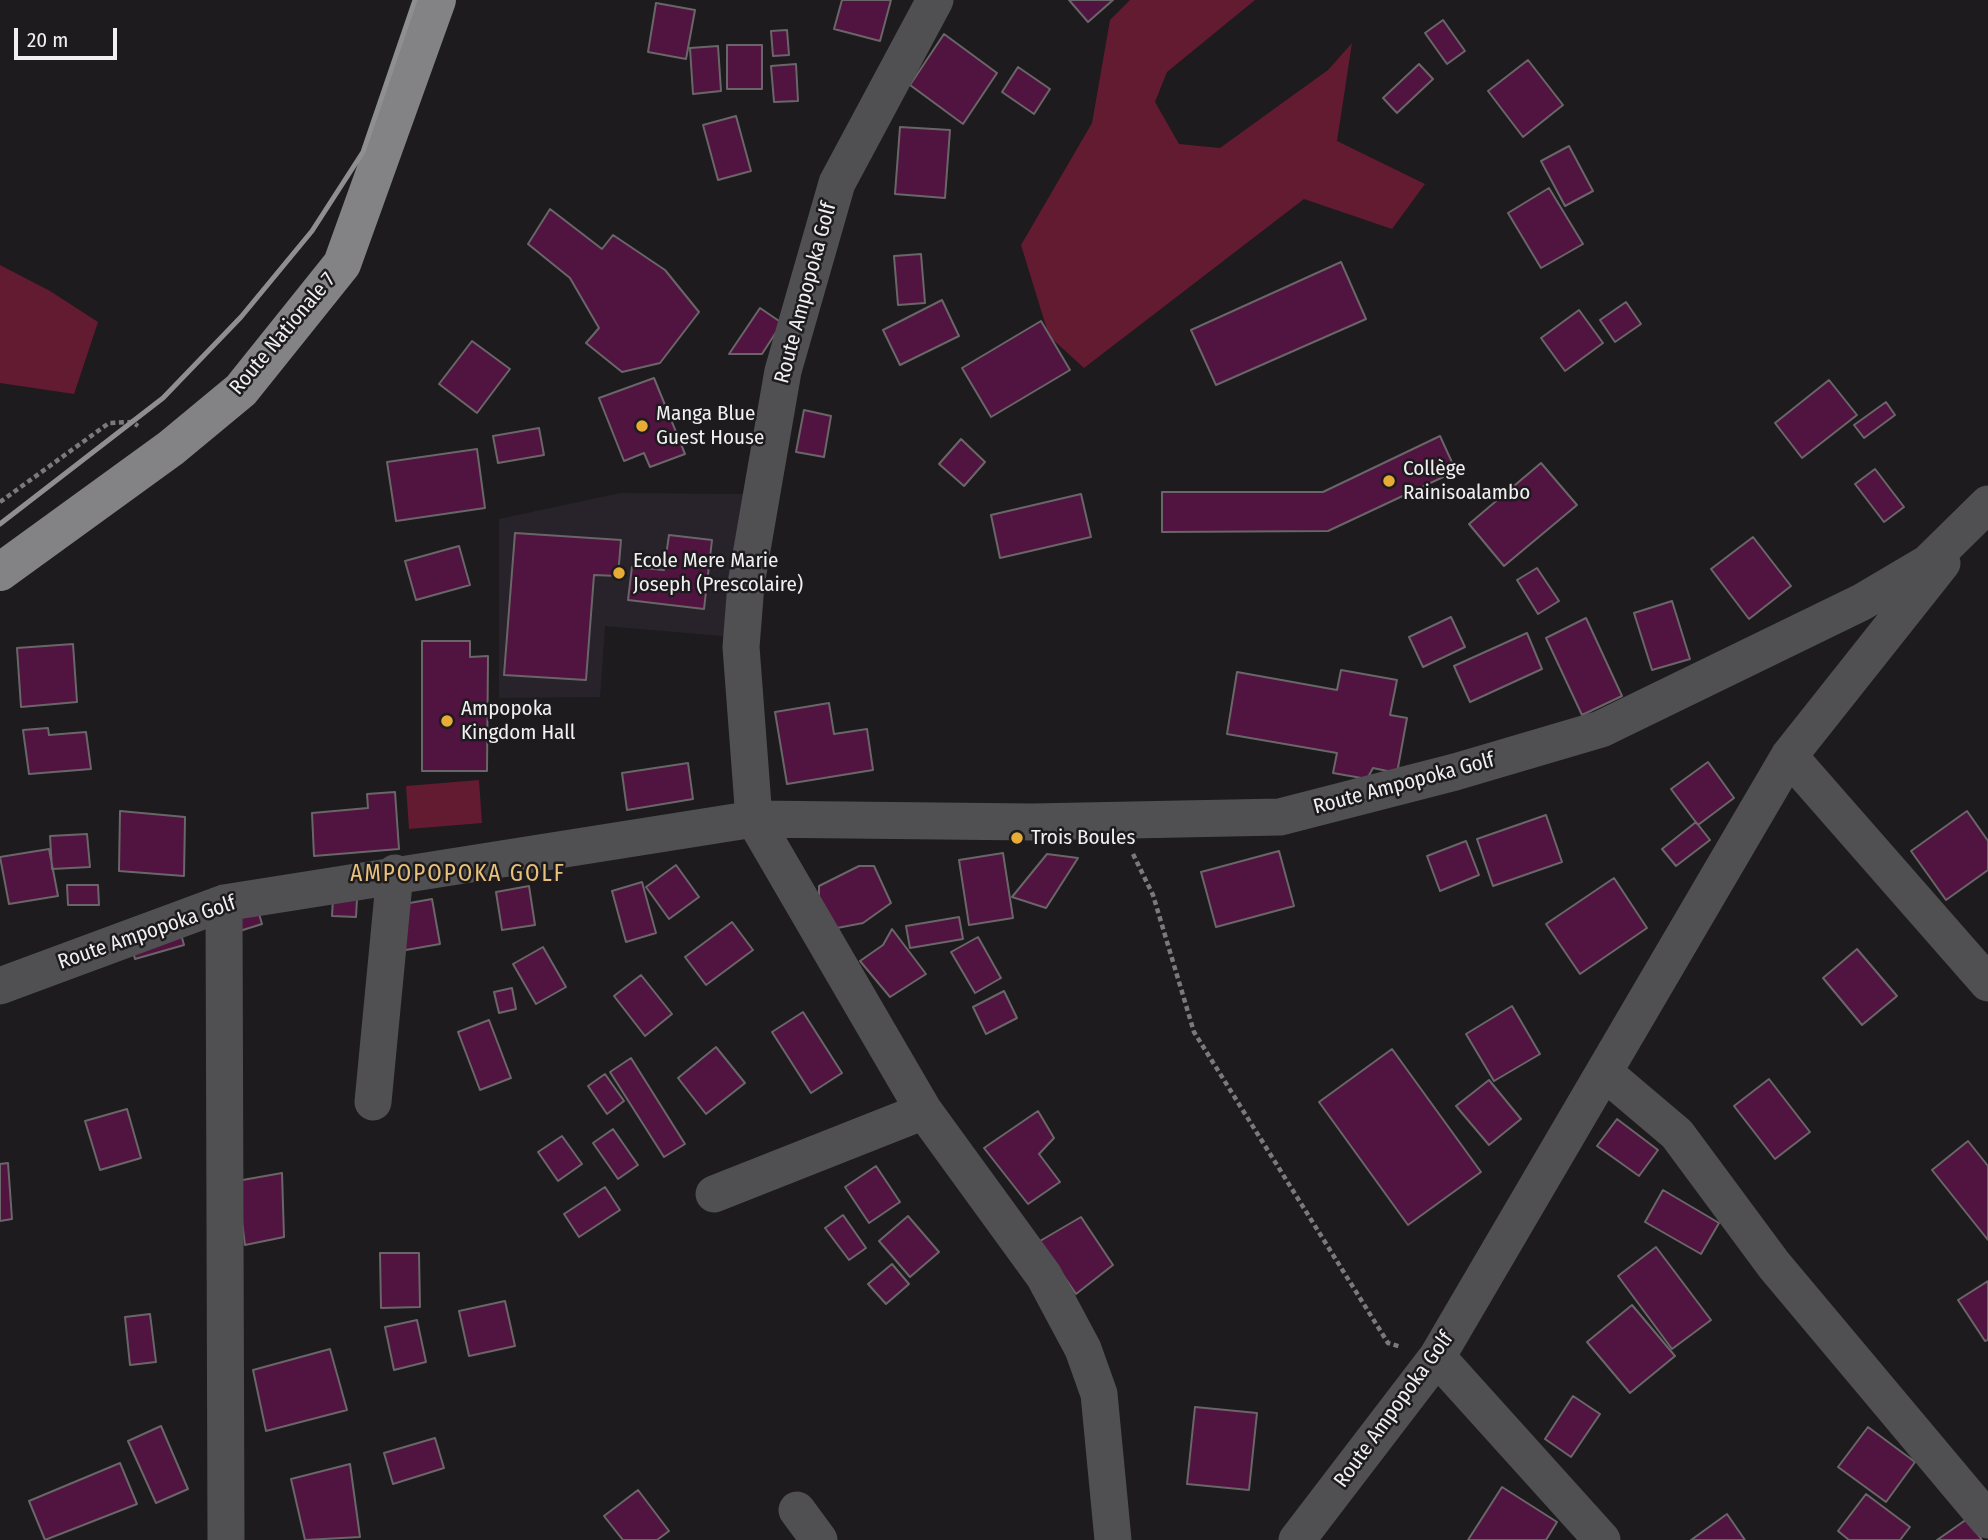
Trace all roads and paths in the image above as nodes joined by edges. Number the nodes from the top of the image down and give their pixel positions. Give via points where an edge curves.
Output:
1 (437, 0) edge
2 (935, 0) edge
3 (171, 448) junction
4 (0, 502) edge
5 (1988, 504) edge
6 (0, 572) edge
7 (1789, 756) junction
8 (754, 819) junction
9 (1115, 819) junction
10 (395, 873) junction
11 (224, 903) junction
12 (1988, 983) edge
13 (0, 986) edge
14 (1605, 1073) junction
15 (373, 1102) dead end
16 (924, 1111) junction
17 (714, 1194) dead end
18 (1437, 1357) junction
19 (797, 1510) dead end
20 (1988, 1520) edge
21 (226, 1540) edge
22 (819, 1540) edge
23 (1113, 1540) edge
24 (1297, 1540) edge
25 (1602, 1540) edge

1 - 3 main road, Route Nationale 7 via 342,264 242,390
2 - 8 street, Route Ampopoka Golf via 837,183 783,371 746,584 741,647
3 - 4 path via 132,422 109,423
3 - 6 main road, Route Nationale 7
5 - 7 street, Route Ampopoka Golf
5 - 9 street, Route Ampopoka Golf via 1928,563 1862,602 1601,729 1280,817
7 - 12 street
7 - 14 street, Route Ampopoka Golf
8 - 9 street, Route Ampopoka Golf
8 - 10 street, Route Ampopoka Golf
8 - 16 street
9 - 18 path via 1153,895 1194,1032 1388,1343
10 - 11 street, Route Ampopoka Golf
10 - 15 street
11 - 13 street, Route Ampopoka Golf
11 - 21 street
14 - 18 street, Route Ampopoka Golf
14 - 20 street via 1677,1134 1774,1265
16 - 17 street
16 - 23 street via 1044,1276 1083,1349 1099,1394
18 - 24 street, Route Ampopoka Golf
18 - 25 street
19 - 22 street

